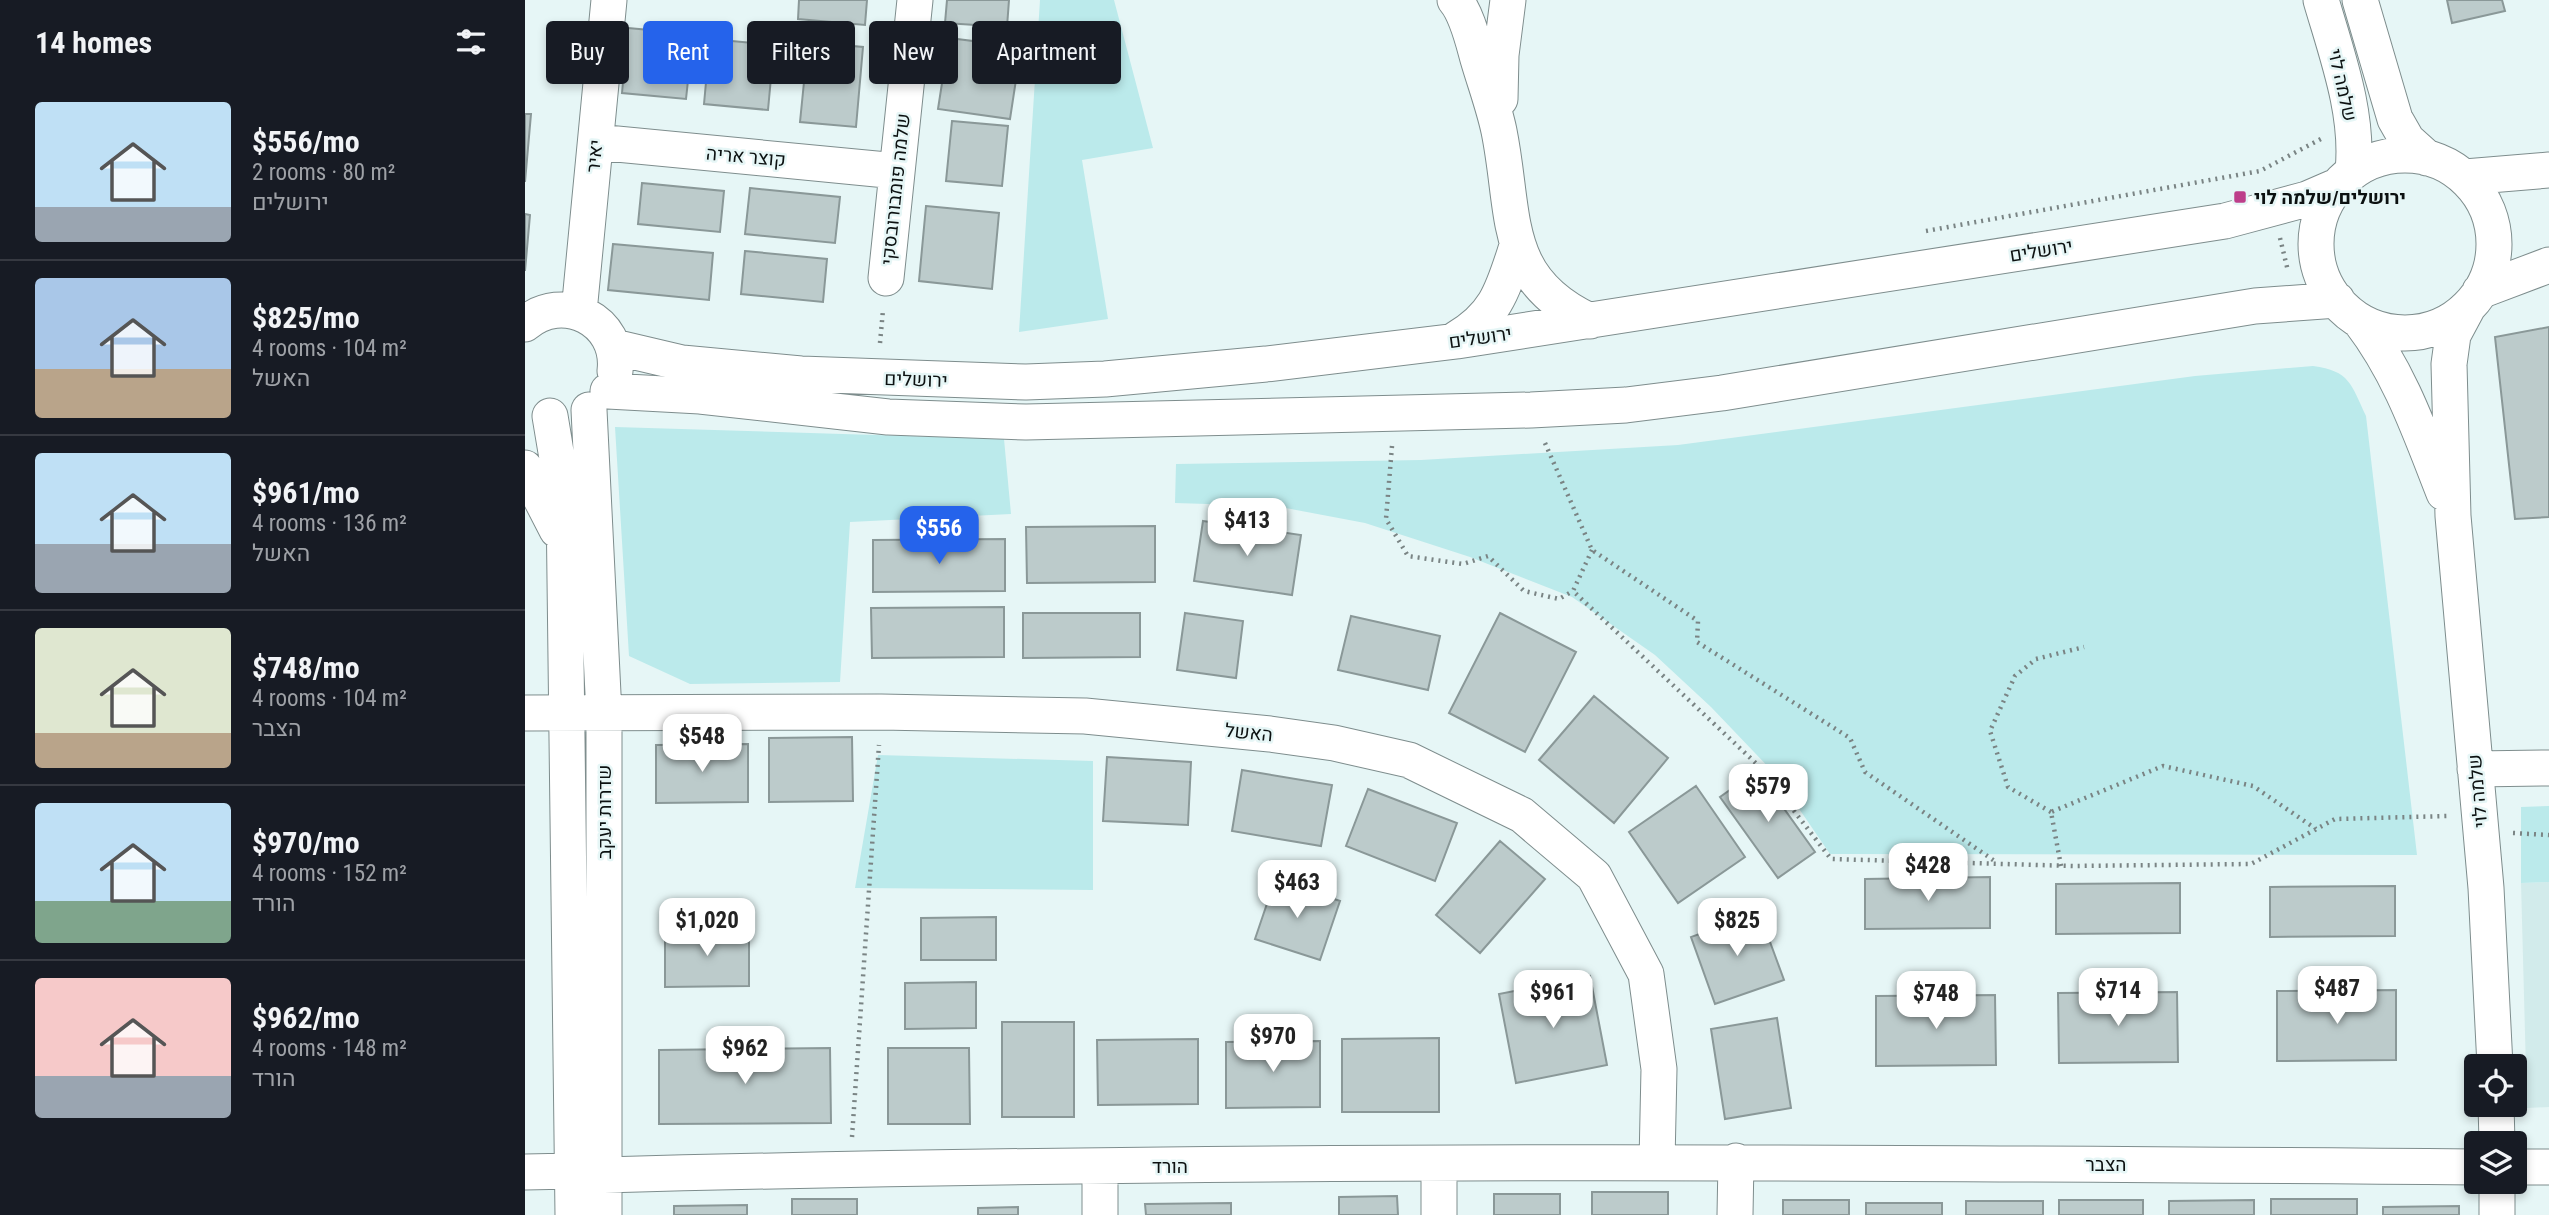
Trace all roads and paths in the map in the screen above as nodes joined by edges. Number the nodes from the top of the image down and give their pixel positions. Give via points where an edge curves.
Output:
1 (609, 0) edge
2 (915, 0) edge
3 (1455, 0) edge
4 (1508, 0) edge
5 (2321, 0) edge
6 (2360, 0) edge
7 (1499, 130) junction
8 (2318, 140) dead end
9 (596, 142) junction
10 (2427, 158) junction
11 (2549, 170) edge
12 (897, 171) junction
13 (2465, 177) junction
14 (2345, 179) junction
15 (1917, 232) dead end
16 (1517, 246) junction
17 (2549, 265) edge
18 (886, 278) joint
19 (2474, 299) junction
20 (2348, 310) junction
21 (579, 312) junction
22 (1590, 321) junction
23 (525, 324) edge
24 (1452, 341) junction
25 (614, 347) junction
26 (877, 378) junction
27 (599, 400) junction
28 (538, 409) edge
29 (1531, 411) junction
30 (1394, 415) junction
31 (525, 468) edge
32 (2452, 516) junction
33 (565, 545) junction
34 (1593, 550) junction
35 (1573, 591) junction
36 (2084, 647) dead end
37 (881, 712) junction
38 (525, 713) edge
39 (568, 713) junction
40 (604, 714) junction
41 (2549, 768) edge
42 (2475, 769) junction
43 (2051, 812) junction
44 (2479, 815) junction
45 (2316, 829) junction
46 (1998, 864) junction
47 (2061, 866) junction
48 (2494, 1054) edge
49 (1736, 1161) junction
50 (1657, 1162) junction
51 (1439, 1164) junction
52 (1100, 1166) junction
53 (2464, 1167) edge
54 (2527, 1167) edge
55 (2549, 1167) edge
56 (849, 1168) junction
57 (525, 1172) edge
58 (589, 1173) junction
59 (2497, 1194) edge
60 (573, 1215) edge
61 (604, 1215) edge
62 (1100, 1215) edge
63 (1439, 1215) edge
64 (1735, 1215) edge
65 (2497, 1215) edge

1 - 9 street, יאיר
2 - 12 street, שלמה פומבורובסקי
3 - 7 street
4 - 7 street
5 - 14 street, שלמה לוי via 2355,137
6 - 10 street, שלמה לוי via 2395,119 2407,140
7 - 16 street
8 - 15 path via 2260,171
9 - 12 street, קוצר אריה
9 - 21 street, יאיר
10 - 13 street
10 - 14 street via 2390,156
11 - 13 street
12 - 18 street, שלמה פומבורובסקי
13 - 19 street via 2481,196 2495,244 2491,268
14 - 20 street via 2321,212 2315,239 2318,267 2330,293
14 - 22 street, ירושלים via 2307,199 2225,221
16 - 22 street via 1547,296
16 - 24 street via 1491,313 1479,326
17 - 19 street
18 - 26 path, שלמה פומבורובסקי
19 - 20 street via 2452,320 2414,333 2391,332
19 - 32 street, שלמה לוי via 2453,335 2449,365
20 - 29 street, ירושלים via 2255,306 1722,393
20 - 32 street, שלמה לוי via 2384,352 2397,376
21 - 23 street via 552,310
21 - 25 street via 601,326
22 - 24 street, ירושלים
24 - 26 street, ירושלים via 1105,379
25 - 26 street, ירושלים via 682,363
25 - 27 street, שדרות יעקב via 614,377
27 - 28 street, ירושלים via 576,415
27 - 30 street, ירושלים via 700,396 938,420 1141,422
27 - 40 street, שדרות יעקב
28 - 33 street, שדרות יעקב via 564,500
29 - 30 street, ירושלים
29 - 34 path
30 - 35 path via 1386,519 1408,556 1463,564 1488,556 1524,591 1559,599
31 - 33 street
32 - 42 street, שלמה לוי
33 - 39 street, שדרות יעקב
34 - 35 path
34 - 46 path via 1698,621 1697,642 1850,738 1865,772
35 - 46 path via 1761,768 1831,859
36 - 43 path via 2036,659 2015,676 1990,731 2008,787
37 - 40 street, האשל
37 - 50 street, האשל via 1085,716 1334,743 1409,760 1522,815 1594,876 1646,974 1659,1069
37 - 56 path
38 - 39 street, האשל
39 - 40 street, האשל
39 - 58 street, שדרות יעקב
40 - 58 street, שדרות יעקב
41 - 42 street
42 - 44 street, שלמה לוי
43 - 45 path via 2163,766 2253,786
43 - 47 path
44 - 45 path via 2335,819
44 - 48 street, שלמה לוי
45 - 47 path via 2251,864
46 - 47 path
49 - 50 street, הורד
49 - 53 street, הצבר
49 - 64 street
50 - 51 street, הורד
51 - 52 street, הורד
51 - 63 street
52 - 56 street, הורד
52 - 62 street
54 - 55 street
56 - 58 street, הורד
57 - 58 street, הורד
58 - 60 street, שדרות יעקב
58 - 61 street, שדרות יעקב
59 - 65 street

